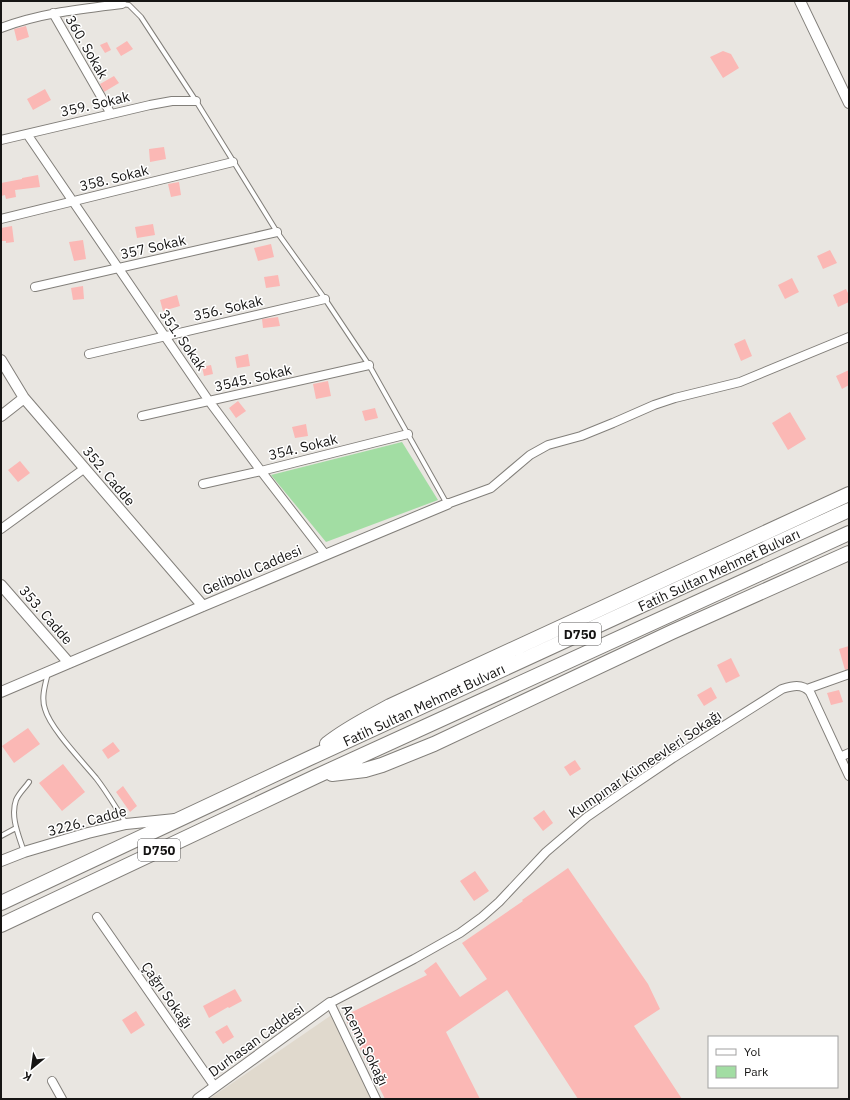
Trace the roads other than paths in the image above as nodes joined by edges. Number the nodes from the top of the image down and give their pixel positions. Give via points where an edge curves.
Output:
1 (800, 1) edge
2 (122, 4) joint
3 (53, 14) junction
4 (1, 28) edge
5 (196, 101) junction
6 (849, 103) edge
7 (111, 114) junction
8 (27, 134) junction
9 (1, 140) edge
10 (233, 162) junction
11 (72, 202) junction
12 (1, 219) edge
13 (276, 232) junction
14 (118, 269) junction
15 (34, 287) dead end
16 (325, 299) junction
17 (165, 336) junction
18 (849, 337) edge
19 (89, 354) dead end
20 (1, 360) edge
21 (369, 365) junction
22 (24, 398) junction
23 (209, 401) junction
24 (1, 416) edge
25 (142, 416) dead end
26 (408, 434) junction
27 (85, 468) junction
28 (260, 471) junction
29 (203, 484) dead end
30 (849, 494) edge
31 (447, 504) junction
32 (849, 510) edge
33 (1, 529) edge
34 (849, 533) edge
35 (849, 553) edge
36 (325, 554) junction
37 (2, 587) edge
38 (203, 606) junction
39 (69, 663) junction
40 (48, 672) junction
41 (849, 674) edge
42 (807, 689) junction
43 (1, 692) edge
44 (849, 753) edge
45 (840, 757) junction
46 (310, 758) junction
47 (317, 776) junction
48 (849, 776) edge
49 (29, 782) dead end
50 (182, 818) junction
51 (126, 824) junction
52 (16, 828) junction
53 (1, 836) edge
54 (24, 852) junction
55 (1, 861) edge
56 (1, 903) edge
57 (98, 917) dead end
58 (1, 925) edge
59 (330, 1003) junction
60 (52, 1081) dead end
61 (215, 1087) junction
62 (62, 1099) edge
63 (198, 1099) edge
64 (376, 1099) edge

1 - 6 street
2 - 3 street
2 - 5 lane via 129,5 141,17
3 - 4 street via 29,18
3 - 7 street, 360. Sokak
5 - 7 street, 359. Sokak via 172,101
5 - 10 lane
7 - 8 street, 359. Sokak
8 - 9 street, 359. Sokak
8 - 11 street, 351. Sokak
10 - 11 street, 358. Sokak
10 - 13 lane
11 - 12 street, 358. Sokak
11 - 14 street, 351. Sokak
13 - 14 street, 357 Sokak
13 - 16 lane
14 - 15 street, 357 Sokak
14 - 17 street, 351. Sokak
16 - 17 street, 356. Sokak
16 - 21 lane
17 - 19 street, 356. Sokak
17 - 23 street, 351. Sokak
18 - 31 street via 740,382 676,398 581,436 548,445 530,455 491,488
20 - 22 street, 352. Cadde
21 - 23 street, 3545. Sokak
21 - 26 lane
22 - 24 street
22 - 27 street, 352. Cadde
23 - 25 street, 3545. Sokak
23 - 28 street, 351. Sokak
26 - 28 street, 354. Sokak
26 - 31 lane
27 - 33 street
27 - 38 street, 352. Cadde
28 - 29 street, 354. Sokak
28 - 36 street, 351. Sokak
30 - 46 highway via 390,706 340,734
31 - 36 street, Gelibolu Caddesi
32 - 46 highway, Fatih Sultan Mehmet Bulvarı / D750
34 - 47 highway, Fatih Sultan Mehmet Bulvarı / D750
35 - 47 highway via 672,632 434,744 365,770
36 - 38 street, Gelibolu Caddesi
37 - 39 street, 353. Cadde
38 - 39 street, Gelibolu Caddesi
39 - 40 street, Gelibolu Caddesi
40 - 43 street, Gelibolu Caddesi
40 - 51 lane via 44,701 52,724 97,779
41 - 42 street, Kumpınar Kümeevleri Sokağı
42 - 45 street
42 - 59 street, Kumpınar Kümeevleri Sokağı via 796,686 782,689 626,789 546,852 499,902 476,921 432,949
44 - 45 street
45 - 48 street
46 - 50 highway, Fatih Sultan Mehmet Bulvarı / D750
47 - 58 highway, Fatih Sultan Mehmet Bulvarı / D750
49 - 52 lane via 16,800
50 - 51 street, 3226. Cadde
50 - 56 highway, Fatih Sultan Mehmet Bulvarı / D750
51 - 54 street, 3226. Cadde
52 - 53 lane
52 - 54 lane
54 - 55 street, 3226. Cadde
57 - 61 street, Çağrı Sokağı
59 - 61 street, Durhasan Caddesi
59 - 64 street, Acema Sokağı
60 - 62 street
61 - 63 street, Durhasan Caddesi

